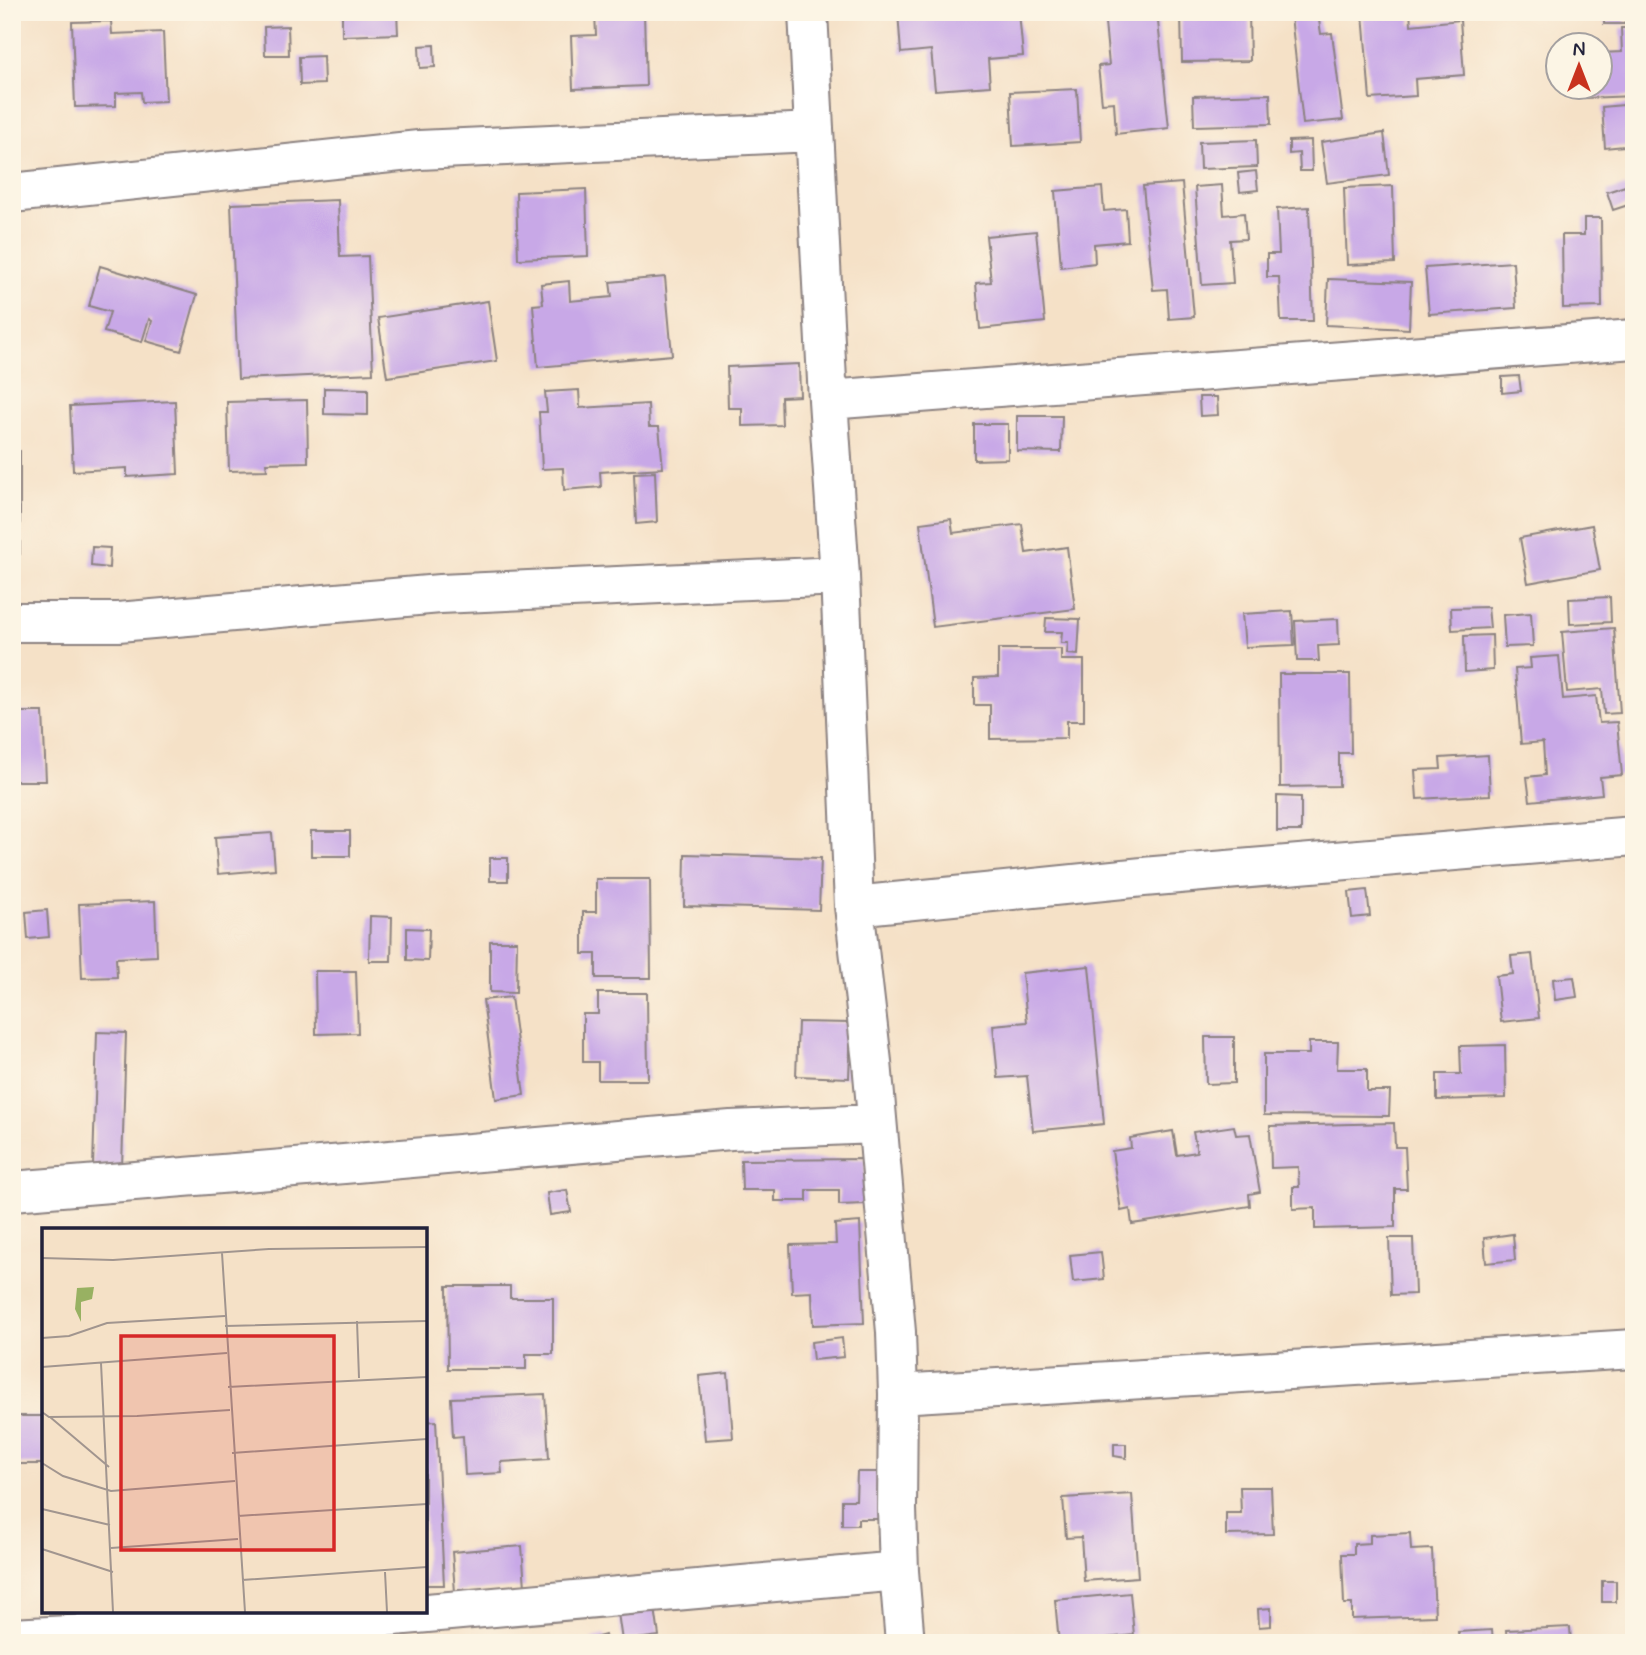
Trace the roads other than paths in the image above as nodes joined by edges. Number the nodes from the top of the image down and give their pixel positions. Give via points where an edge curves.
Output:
1 (808, 12) edge
2 (814, 132) junction
3 (12, 193) edge
4 (1634, 339) edge
5 (828, 400) junction
6 (841, 576) junction
7 (12, 622) edge
8 (1634, 836) edge
9 (854, 906) junction
10 (876, 1124) junction
11 (12, 1191) edge
12 (1634, 1349) edge
13 (898, 1394) junction
14 (899, 1571) junction
15 (12, 1638) edge
16 (905, 1643) edge

1 - 2 street
2 - 3 street via 419,149
2 - 5 street
4 - 5 street
5 - 6 street
6 - 7 street via 440,594 118,622
6 - 9 street
8 - 9 street
9 - 10 street
10 - 11 street via 731,1130
10 - 13 street
12 - 13 street
13 - 14 street
14 - 15 street via 349,1620
14 - 16 street

